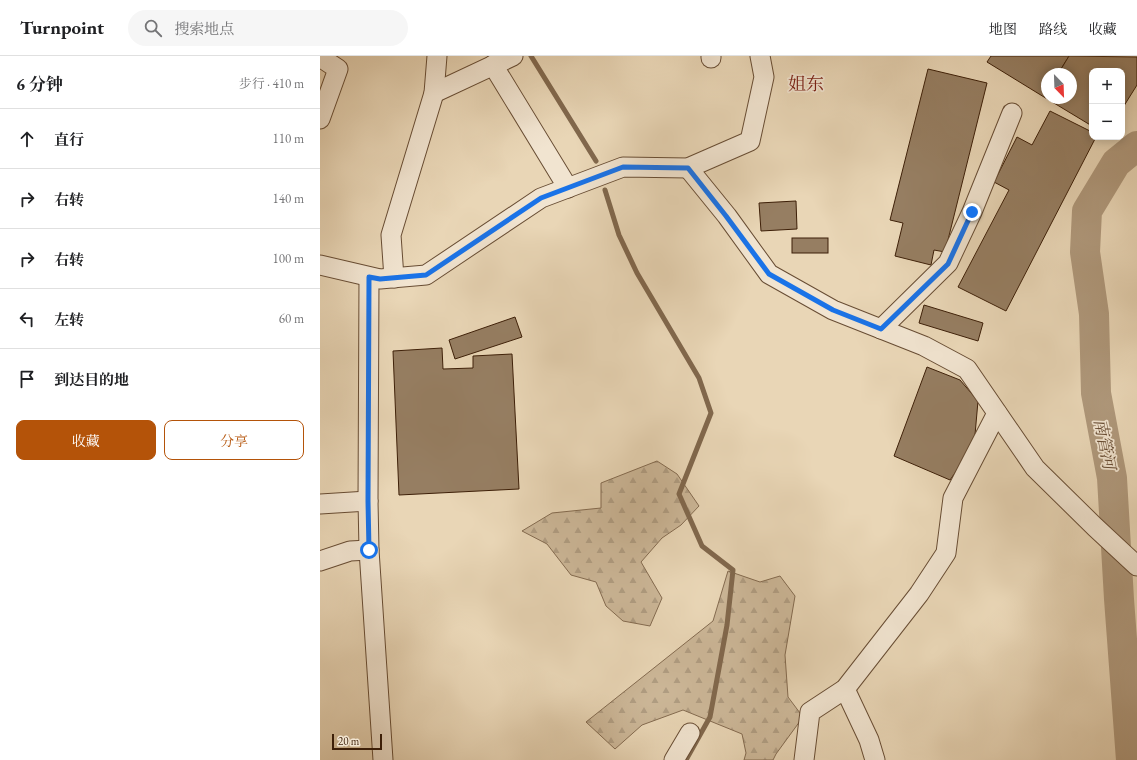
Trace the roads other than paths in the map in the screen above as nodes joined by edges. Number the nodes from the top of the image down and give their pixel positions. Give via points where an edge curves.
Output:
1 (437, 56) edge
2 (513, 56) edge
3 (760, 56) edge
4 (320, 57) edge
5 (494, 65) junction
6 (434, 93) junction
7 (1012, 113) dead end
8 (320, 119) edge
9 (688, 168) junction
10 (568, 188) junction
11 (320, 265) edge
12 (369, 277) junction
13 (394, 278) junction
14 (881, 329) junction
15 (997, 413) junction
16 (368, 501) junction
17 (320, 504) edge
18 (369, 550) junction
19 (320, 560) edge
20 (1137, 566) edge
21 (845, 689) junction
22 (690, 732) dead end
23 (383, 760) edge
24 (674, 760) edge
25 (804, 760) edge
26 (875, 760) edge

1 - 6 street
2 - 5 street
3 - 9 street via 764,76 750,141
4 - 8 street via 338,69
5 - 6 street
5 - 10 street
6 - 13 street via 391,235
7 - 14 street via 948,264
9 - 10 street via 623,167
9 - 14 street via 769,274 833,310
10 - 13 street via 541,198 426,275
11 - 12 street
12 - 13 street
12 - 16 street
14 - 15 street via 924,346 968,369
15 - 20 street via 1035,468
15 - 21 street via 953,498 946,553 919,594
16 - 17 street
16 - 18 street
18 - 19 street via 350,551
18 - 23 street
21 - 25 street via 810,712
21 - 26 street via 869,740
22 - 24 street

